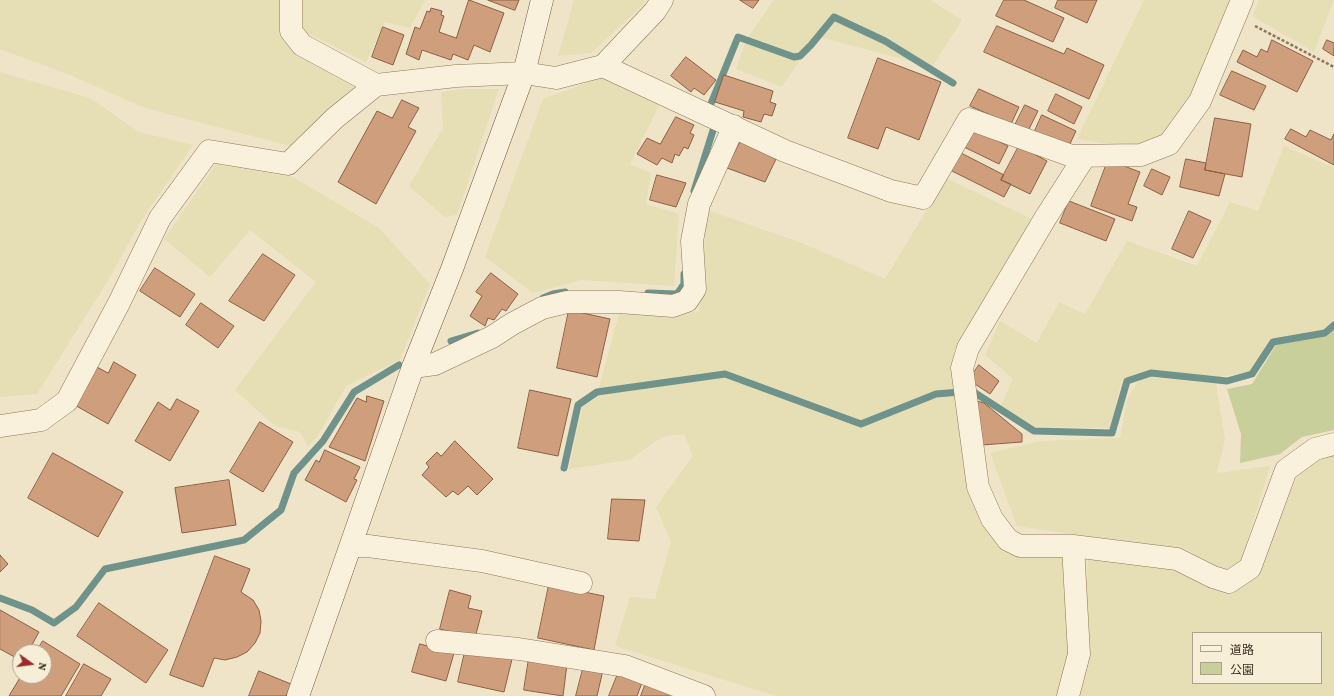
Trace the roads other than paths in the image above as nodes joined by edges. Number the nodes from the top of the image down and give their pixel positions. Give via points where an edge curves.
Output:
1 (291, 0) edge
2 (542, 0) edge
3 (662, 0) edge
4 (1238, 8) edge
5 (603, 66) junction
6 (524, 73) junction
7 (376, 85) junction
8 (734, 126) junction
9 (1085, 156) junction
10 (413, 367) junction
11 (0, 426) edge
12 (1334, 444) edge
13 (351, 546) junction
14 (1073, 546) junction
15 (581, 583) dead end
16 (437, 641) dead end
17 (298, 696) edge
18 (704, 696) edge
19 (1068, 696) edge

1 - 7 street via 291,31 302,45
2 - 6 street
3 - 5 street via 655,11
4 - 9 street via 1200,101 1169,144 1141,155
5 - 6 street via 556,78
5 - 8 street
6 - 7 street via 456,76
6 - 10 street
7 - 11 street via 335,118 288,164 209,151 160,218 67,401 41,420
8 - 9 street via 785,151 891,191 923,198 969,119 1072,156
8 - 10 street via 699,204 692,241 695,290 687,301 673,306 567,302 542,308 492,337 435,364
9 - 14 street via 968,348 962,368 978,487 992,520 1008,540 1020,546
10 - 13 street
12 - 14 street via 1315,449 1286,470 1250,568 1229,582 1177,560
13 - 15 street via 482,561
13 - 17 street
14 - 19 street via 1079,654
16 - 18 street via 519,649 625,666

